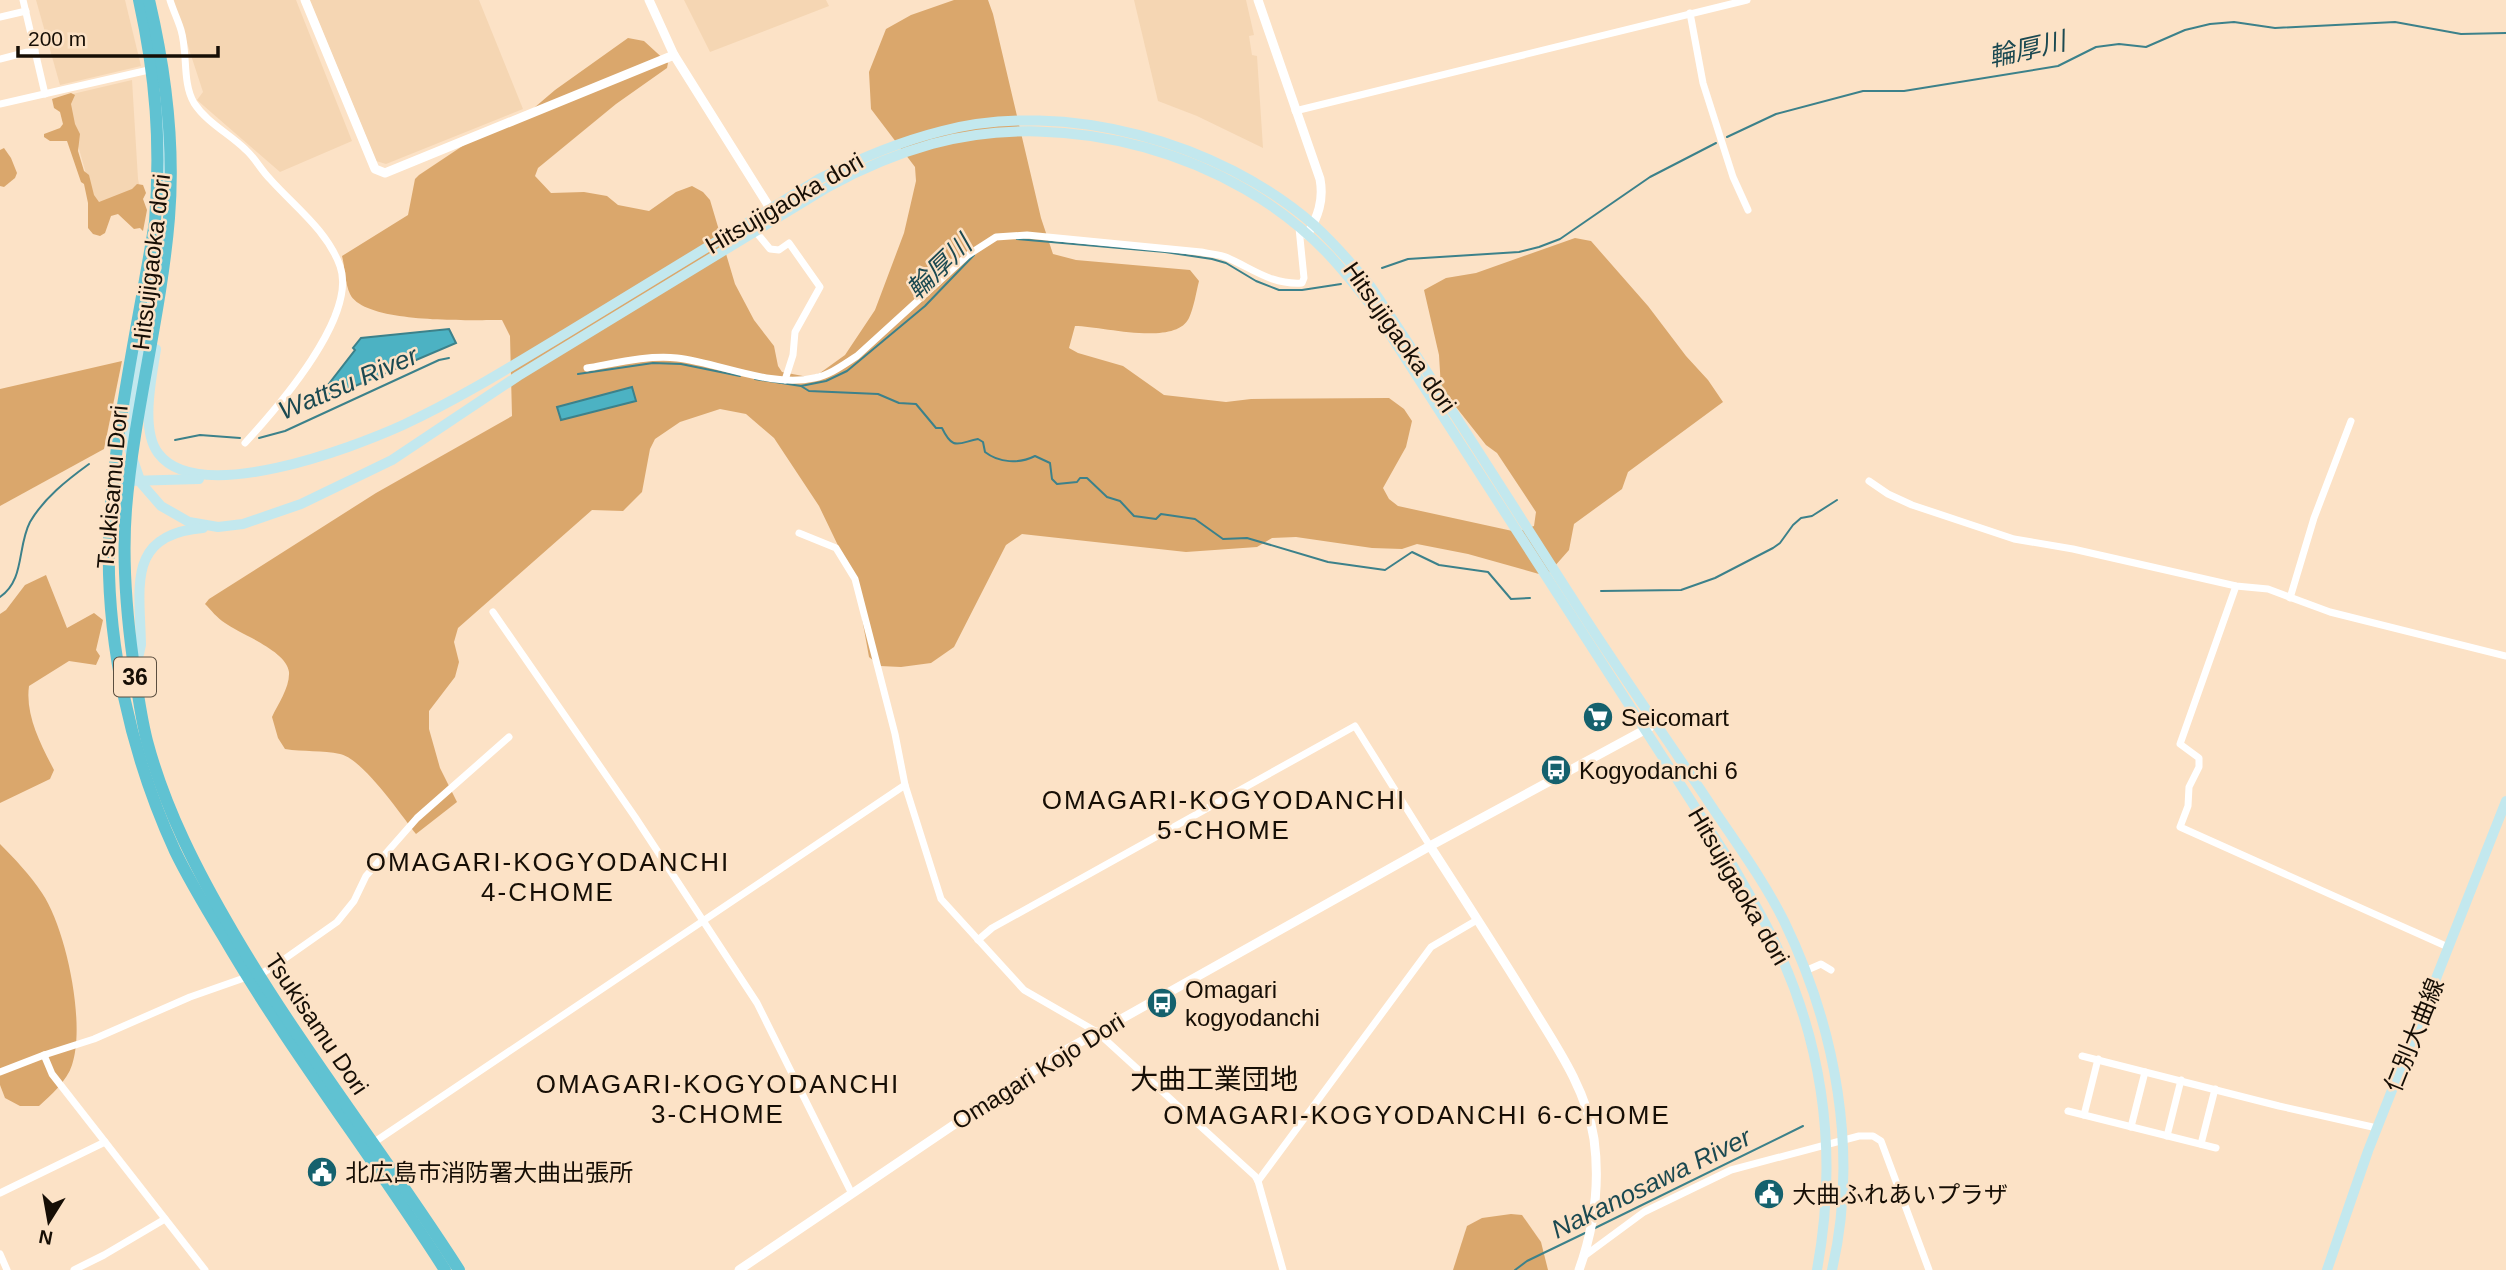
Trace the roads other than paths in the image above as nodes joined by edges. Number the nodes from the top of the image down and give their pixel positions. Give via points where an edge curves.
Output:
1 (23, 0) edge
2 (141, 0) edge
3 (149, 0) edge
4 (170, 0) edge
5 (305, 0) edge
6 (649, 0) edge
7 (1258, 0) edge
8 (1747, 0) edge
9 (26, 10) junction
10 (1690, 13) junction
11 (0, 17) edge
12 (35, 50) junction
13 (674, 55) junction
14 (0, 59) edge
15 (158, 68) junction
16 (45, 94) junction
17 (0, 104) edge
18 (1295, 111) junction
19 (770, 208) junction
20 (1748, 210) dead end
21 (777, 219) junction
22 (168, 223) junction
23 (1313, 225) junction
24 (755, 232) junction
25 (1303, 232) junction
26 (587, 368) dead end
27 (785, 380) junction
28 (2351, 421) dead end
29 (245, 443) dead end
30 (214, 476) junction
31 (129, 481) junction
32 (1869, 481) dead end
33 (111, 501) junction
34 (218, 527) junction
35 (799, 533) dead end
36 (2236, 586) junction
37 (2290, 598) junction
38 (493, 612) dead end
39 (2506, 656) edge
40 (133, 661) junction
41 (1657, 723) junction
42 (1644, 731) junction
43 (509, 737) dead end
44 (905, 785) junction
45 (2506, 802) edge
46 (1430, 846) junction
47 (704, 920) junction
48 (1477, 920) junction
49 (978, 940) junction
50 (2448, 947) junction
51 (1831, 970) dead end
52 (1805, 971) junction
53 (253, 976) junction
54 (1097, 1031) junction
55 (44, 1055) junction
56 (2082, 1056) dead end
57 (2098, 1059) junction
58 (0, 1072) edge
59 (2146, 1072) junction
60 (2181, 1080) junction
61 (2215, 1089) junction
62 (2068, 1111) dead end
63 (2084, 1115) junction
64 (2131, 1127) junction
65 (2377, 1128) junction
66 (2167, 1136) junction
67 (1843, 1140) junction
68 (105, 1142) junction
69 (1827, 1143) junction
70 (2201, 1144) junction
71 (368, 1146) junction
72 (2216, 1148) dead end
73 (1258, 1181) junction
74 (0, 1193) edge
75 (852, 1194) junction
76 (165, 1219) junction
77 (0, 1254) edge
78 (1583, 1258) junction
79 (7, 1270) edge
80 (74, 1270) edge
81 (205, 1270) edge
82 (445, 1270) edge
83 (459, 1270) edge
84 (739, 1270) edge
85 (1283, 1270) edge
86 (1579, 1270) edge
87 (1817, 1270) edge
88 (1832, 1270) edge
89 (1929, 1270) edge
90 (2327, 1270) edge

1 - 9 street
2 - 15 highway, Tsukisamu Dori / 36
3 - 15 highway, Tsukisamu Dori / 36
4 - 29 street via 181,30 194,103 246,149 310,220 340,266 343,283 341,300 309,363
5 - 13 street via 375,169 385,173
6 - 13 street
7 - 18 street
8 - 10 street
9 - 11 street
9 - 12 street
10 - 18 street
10 - 20 street via 1703,83 1732,177
12 - 14 street
12 - 16 street
13 - 19 street
15 - 16 street
15 - 22 highway, Tsukisamu Dori / 36 via 169,109
15 - 33 highway, Tsukisamu Dori / 36 via 155,222
15 - 34 main road, Hitsujigaoka dori via 163,195 128,438 141,483 160,506 174,515
16 - 17 street
18 - 23 street via 1322,190
19 - 21 street
19 - 23 main road, Hitsujigaoka dori via 868,154 943,130 1032,121 1126,131 1178,147 1235,172
19 - 30 main road, Hitsujigaoka dori via 509,367 402,426 301,462
21 - 24 main road, Hitsujigaoka dori
21 - 25 main road, Hitsujigaoka dori via 853,174 932,144 979,135 1037,132 1123,141 1171,155 1232,182
22 - 30 main road, Hitsujigaoka dori via 149,432 167,463 186,472
22 - 31 highway, Tsukisamu Dori / 36
23 - 25 street
23 - 41 main road, Hitsujigaoka dori via 1371,287
24 - 27 street via 769,249 779,250 789,243 820,287 795,332
24 - 34 main road, Hitsujigaoka dori via 518,376 391,460 301,504 243,524
25 - 27 street via 1304,278 1291,284 1263,278 1226,257 1200,252 1027,235 996,237 968,255 857,356 813,379
25 - 42 main road, Hitsujigaoka dori via 1373,308
26 - 27 street via 678,358
28 - 37 street
30 - 31 main road, Hitsujigaoka dori
31 - 33 main road
31 - 40 highway, Tsukisamu Dori / 36 via 124,589
32 - 36 street via 1912,505 1975,527
33 - 53 highway, Tsukisamu Dori / 36 via 113,631 142,764 174,849
34 - 40 main road, Hitsujigaoka dori via 167,536 145,557 139,585 141,645
35 - 44 street via 835,548 855,579
36 - 37 street via 2268,589
36 - 50 street via 2180,744 2199,758 2199,767 2180,827
37 - 39 street
38 - 47 street
40 - 53 highway, Tsukisamu Dori / 36 via 147,743 162,785 205,884
41 - 42 street, Omagari Kojo Dori
41 - 52 main road, Hitsujigaoka dori via 1755,872
42 - 46 street, Omagari Kojo Dori
42 - 69 main road, Hitsujigaoka dori via 1733,866 1781,954 1815,1049
43 - 53 street via 418,818 366,876 337,922
44 - 47 street
44 - 49 street via 941,899
45 - 50 main road, 仁別大曲線
46 - 48 street
46 - 49 street via 1355,726 992,928
46 - 54 street, Omagari Kojo Dori
47 - 71 street
47 - 75 street via 757,1003
48 - 73 street via 1431,947
48 - 78 street via 1563,1057 1585,1102 1594,1138 1596,1197
49 - 54 street via 1024,990
50 - 65 main road, 仁別大曲線
51 - 52 street via 1821,964
52 - 67 main road, Hitsujigaoka dori via 1828,1041
53 - 55 street
53 - 71 highway, Tsukisamu Dori / 36
54 - 73 street
54 - 75 street, Omagari Kojo Dori
55 - 58 street
55 - 68 street via 52,1074
56 - 57 street
57 - 59 street
57 - 63 street
59 - 60 street
59 - 64 street
60 - 61 street
60 - 66 street
61 - 65 street
61 - 70 street
62 - 63 street
63 - 64 street
64 - 66 street
65 - 90 main road, 仁別大曲線
66 - 70 street
67 - 69 street
67 - 88 main road, Hitsujigaoka dori via 1840,1224
67 - 89 street via 1873,1136 1881,1141
68 - 74 street
68 - 76 street
69 - 78 street via 1731,1170 1644,1212
69 - 87 main road, Hitsujigaoka dori via 1827,1191
70 - 72 street
71 - 82 highway, Tsukisamu Dori / 36
71 - 83 highway, Tsukisamu Dori / 36
73 - 85 street
75 - 84 street, Omagari Kojo Dori
76 - 80 street
76 - 81 street
77 - 79 street
78 - 86 street

